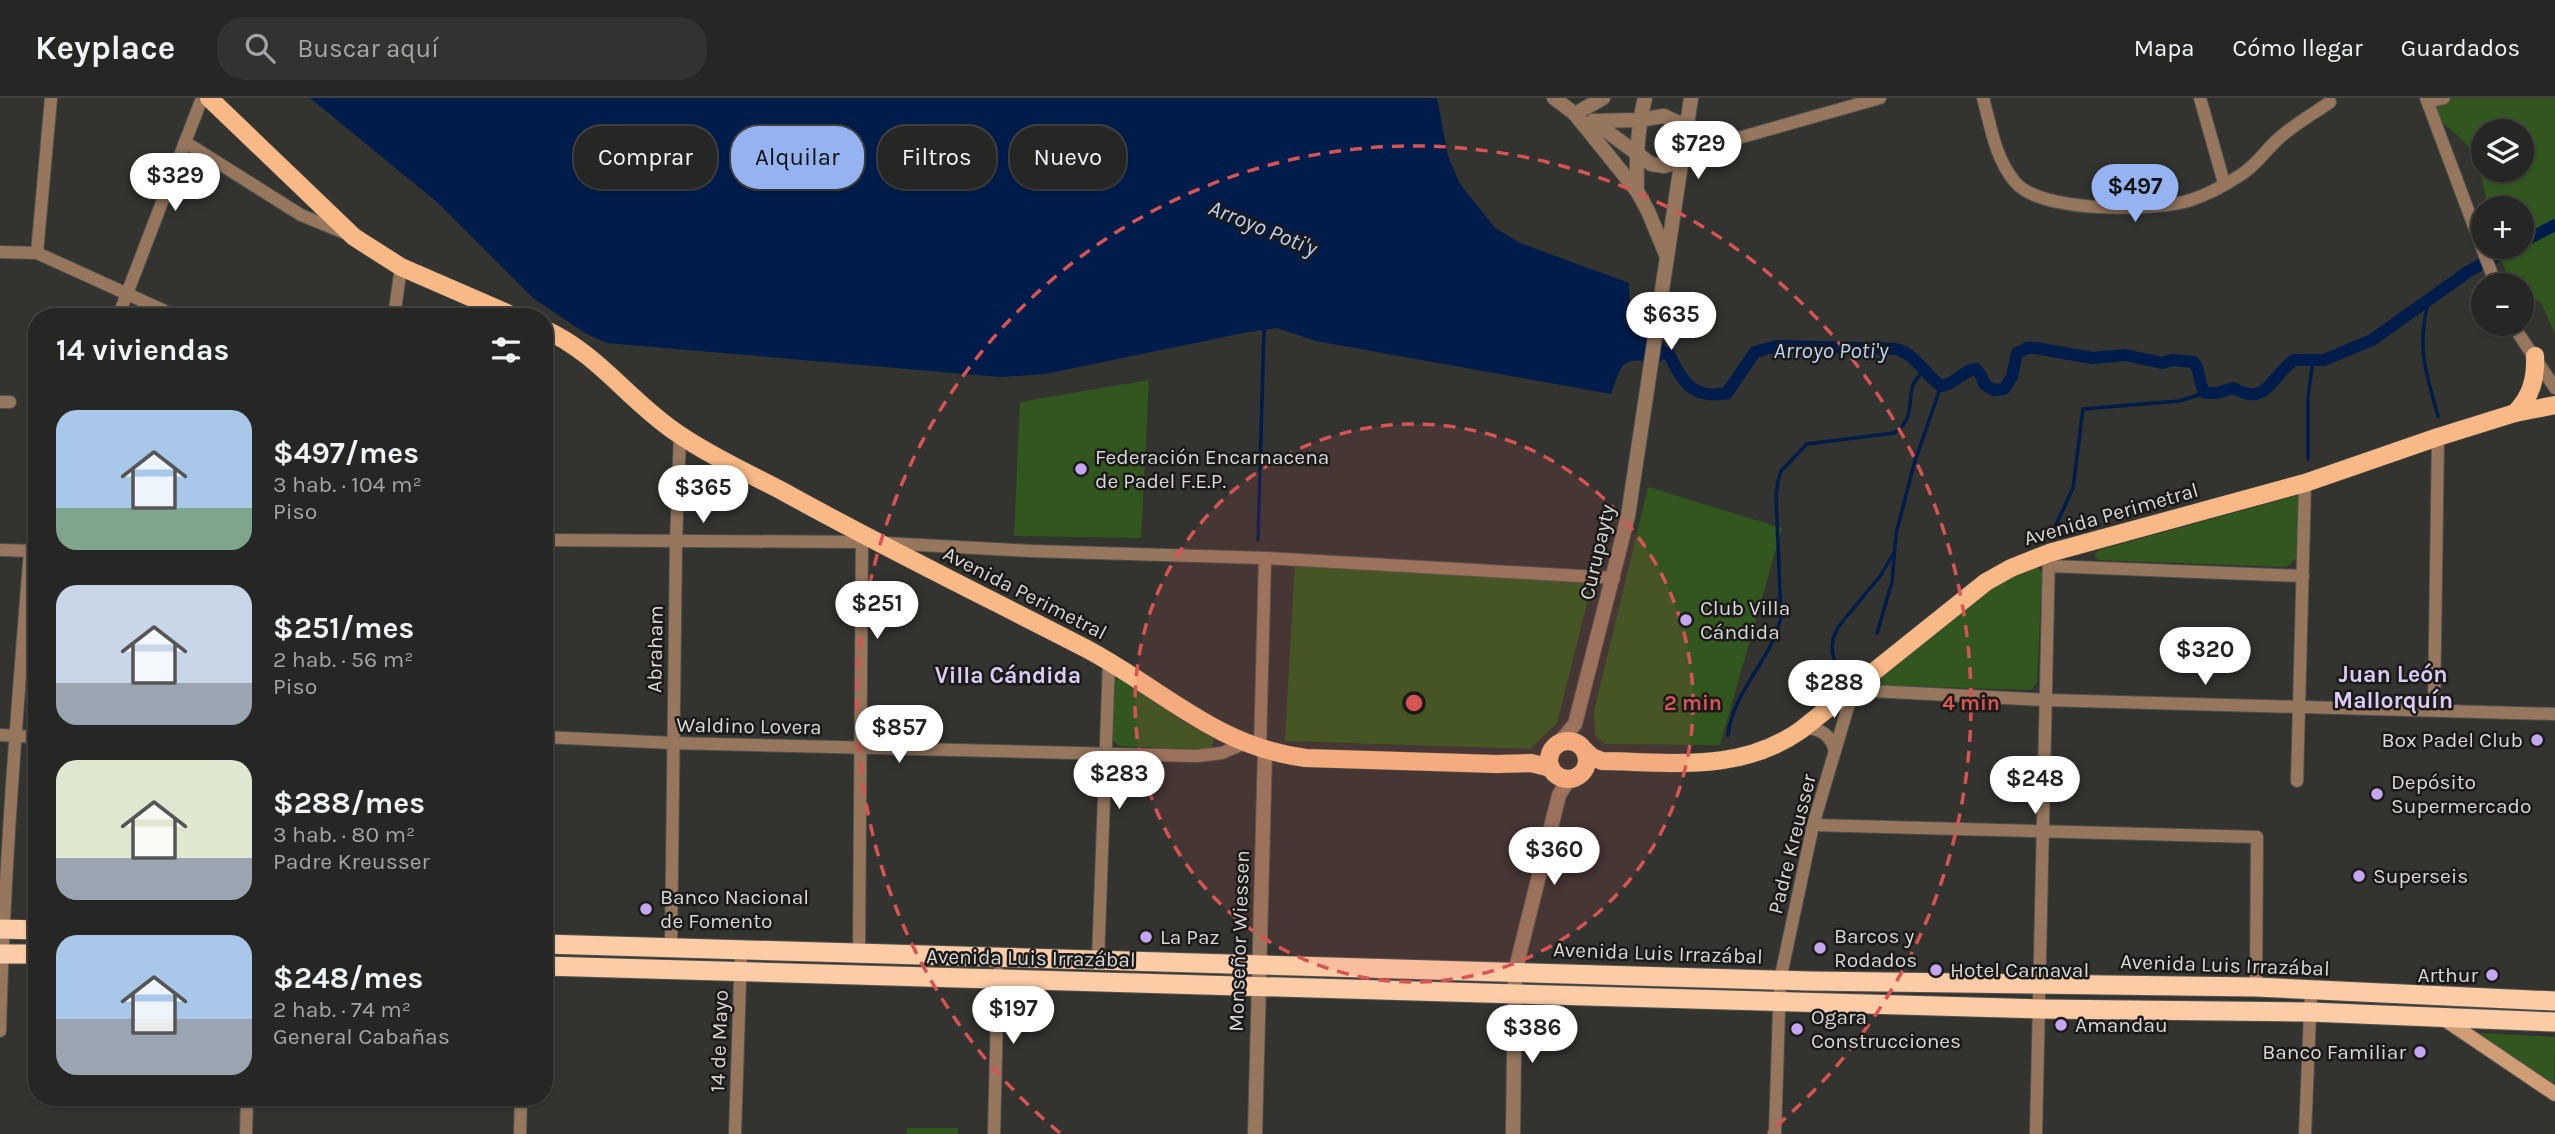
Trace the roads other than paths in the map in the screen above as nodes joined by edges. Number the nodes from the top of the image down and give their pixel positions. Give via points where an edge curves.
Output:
1 (51, 98) edge
2 (202, 98) edge
3 (209, 98) edge
4 (1554, 98) edge
5 (1604, 98) edge
6 (1645, 98) edge
7 (1691, 98) edge
8 (1880, 98) edge
9 (1983, 98) edge
10 (2200, 98) edge
11 (2444, 98) edge
12 (2427, 100) edge
13 (2330, 102) dead end
14 (1575, 114) junction
15 (1639, 120) junction
16 (1593, 121) junction
17 (1687, 127) junction
18 (184, 142) junction
19 (1636, 154) junction
20 (1683, 160) junction
21 (2224, 184) junction
22 (1637, 191) junction
23 (354, 236) junction
24 (0, 252) edge
25 (37, 253) junction
26 (1668, 258) junction
27 (401, 267) junction
28 (2492, 273) edge
29 (126, 295) junction
30 (121, 308) edge
31 (157, 308) edge
32 (395, 308) edge
33 (495, 308) edge
34 (553, 334) edge
35 (2521, 336) edge
36 (2535, 356) junction
37 (2555, 388) edge
38 (2555, 405) edge
39 (2521, 412) junction
40 (2555, 416) edge
41 (680, 435) junction
42 (2438, 437) junction
43 (2305, 483) junction
44 (553, 540) edge
45 (867, 540) junction
46 (676, 542) junction
47 (0, 550) edge
48 (28, 551) edge
49 (1265, 558) junction
50 (2049, 560) junction
51 (2303, 576) junction
52 (1614, 578) junction
53 (28, 602) edge
54 (1109, 662) junction
55 (1853, 690) junction
56 (2046, 700) junction
57 (2300, 705) junction
58 (2434, 709) junction
59 (2555, 714) edge
60 (1575, 724) junction
61 (1804, 728) junction
62 (0, 735) edge
63 (15, 736) junction
64 (28, 737) edge
65 (553, 737) edge
66 (673, 743) junction
67 (859, 747) junction
68 (1257, 747) junction
69 (1582, 748) junction
70 (1835, 751) junction
71 (1105, 753) junction
72 (1553, 759) junction
73 (1602, 761) junction
74 (1579, 775) junction
75 (2297, 781) dead end
76 (1559, 795) junction
77 (1813, 825) junction
78 (2043, 832) junction
79 (1, 929) edge
80 (28, 930) edge
81 (553, 944) edge
82 (671, 948) junction
83 (741, 950) junction
84 (859, 953) junction
85 (1, 954) edge
86 (28, 954) edge
87 (999, 957) junction
88 (1097, 960) junction
89 (1259, 964) junction
90 (553, 966) edge
91 (1515, 972) junction
92 (740, 973) junction
93 (1780, 980) junction
94 (998, 981) junction
95 (2039, 983) junction
96 (1259, 985) junction
97 (2256, 988) junction
98 (2311, 991) junction
99 (1516, 995) junction
100 (1779, 1001) junction
101 (2555, 1001) edge
102 (2039, 1009) junction
103 (2310, 1012) junction
104 (2442, 1018) junction
105 (2555, 1022) edge
106 (0, 1031) edge
107 (2555, 1094) edge
108 (247, 1106) edge
109 (521, 1106) edge
110 (246, 1134) edge
111 (520, 1134) edge
112 (735, 1134) edge
113 (994, 1134) edge
114 (1255, 1134) edge
115 (1513, 1134) edge
116 (1775, 1134) edge
117 (2036, 1134) edge
118 (2305, 1134) edge

1 - 25 street
2 - 18 street
3 - 23 main road
4 - 14 street
5 - 14 street
6 - 15 street
7 - 17 street
8 - 20 street via 1696,150
9 - 21 street via 1999,158 2029,194 2108,209 2150,207 2191,200
10 - 21 street
11 - 12 street
12 - 28 street
13 - 21 street
14 - 16 street
14 - 22 street
15 - 16 street
15 - 17 street via 1664,116
15 - 19 street
16 - 19 street
17 - 20 street
18 - 23 street via 301,215
18 - 29 street
19 - 20 street via 1658,165
19 - 22 street
20 - 26 street, Curupayty
22 - 26 street
23 - 27 main road
24 - 25 street
25 - 29 street
26 - 52 street, Curupayty
27 - 32 street
27 - 33 main road
29 - 30 street
29 - 31 street
34 - 41 main road, Avenida Perimetral via 594,359
35 - 36 street
36 - 37 street
36 - 39 main road via 2533,385
38 - 39 main road, Avenida Perimetral
39 - 40 main road
39 - 42 main road, Avenida Perimetral
41 - 45 main road, Avenida Perimetral
41 - 46 street, Abraham
42 - 43 main road, Avenida Perimetral
42 - 58 street
43 - 50 main road, Avenida Perimetral
43 - 51 street
44 - 46 street
45 - 46 street
45 - 49 street via 1032,551
45 - 54 main road, Avenida Perimetral
45 - 67 street
46 - 66 street, Abraham
47 - 48 street
49 - 52 street
49 - 68 street
50 - 51 street
50 - 55 main road, Avenida Perimetral via 2011,568 1986,582
50 - 56 street
51 - 57 street
52 - 60 street, Curupayty
53 - 63 street
54 - 68 main road, Avenida Perimetral via 1188,714
54 - 71 street
55 - 56 street
55 - 61 main road, Avenida Perimetral
55 - 70 street, Padre Kreusser
56 - 57 street
56 - 78 street
57 - 58 street
57 - 75 street
58 - 59 street
60 - 69 street, Curupayty
60 - 72 street, Curupayty
61 - 70 street via 1826,734
61 - 73 main road, Avenida Perimetral via 1765,751 1729,761
62 - 63 street
63 - 64 street
63 - 79 street
65 - 66 street, Waldino Lovera
66 - 67 street, Waldino Lovera
66 - 82 street, Abraham
67 - 71 street, Waldino Lovera
67 - 84 street
68 - 71 street, Waldino Lovera via 1197,756
68 - 72 main road, Avenida Perimetral via 1306,758 1496,764
68 - 89 street, Monseñor Wiessen
69 - 72 main road, Avenida Perimetral via 1570,741
69 - 73 main road, Avenida Perimetral
69 - 74 main road via 1587,762
70 - 77 street, Padre Kreusser
71 - 88 street
72 - 74 main road, Avenida Perimetral via 1564,779
72 - 76 street
73 - 74 main road
74 - 76 street
76 - 91 street
77 - 78 street
77 - 93 street, Padre Kreusser
78 - 95 street
78 - 97 street via 2257,837
79 - 80 highway
79 - 85 street
81 - 82 highway, Avenida Luis Irrazábal
82 - 83 highway, Avenida Luis Irrazábal
83 - 84 highway, Avenida Luis Irrazábal
83 - 92 street, 14 de Mayo
84 - 87 highway, Avenida Luis Irrazábal
85 - 86 highway
85 - 106 street
87 - 88 highway, Avenida Luis Irrazábal
87 - 94 street
88 - 89 highway, Avenida Luis Irrazábal
89 - 91 highway, Avenida Luis Irrazábal
89 - 96 street, Monseñor Wiessen
90 - 92 highway, Avenida Luis Irrazábal
91 - 93 highway, Avenida Luis Irrazábal
91 - 99 street
92 - 94 highway, Avenida Luis Irrazábal
92 - 112 street, 14 de Mayo
93 - 95 highway, Avenida Luis Irrazábal
93 - 100 street, Padre Kreusser
94 - 96 highway, Avenida Luis Irrazábal
94 - 113 street
95 - 97 highway, Avenida Luis Irrazábal
95 - 102 street
96 - 99 highway, Avenida Luis Irrazábal
96 - 114 street, Monseñor Wiessen
97 - 98 highway, Avenida Luis Irrazábal
98 - 101 highway, Avenida Luis Irrazábal
98 - 103 street
99 - 100 highway, Avenida Luis Irrazábal
99 - 115 street
100 - 102 highway, Avenida Luis Irrazábal
100 - 116 street, Padre Kreusser
102 - 103 highway, Avenida Luis Irrazábal
102 - 117 street
103 - 104 highway, Avenida Luis Irrazábal
103 - 118 street
104 - 105 highway, Avenida Luis Irrazábal
104 - 107 main road
108 - 110 street
109 - 111 street

